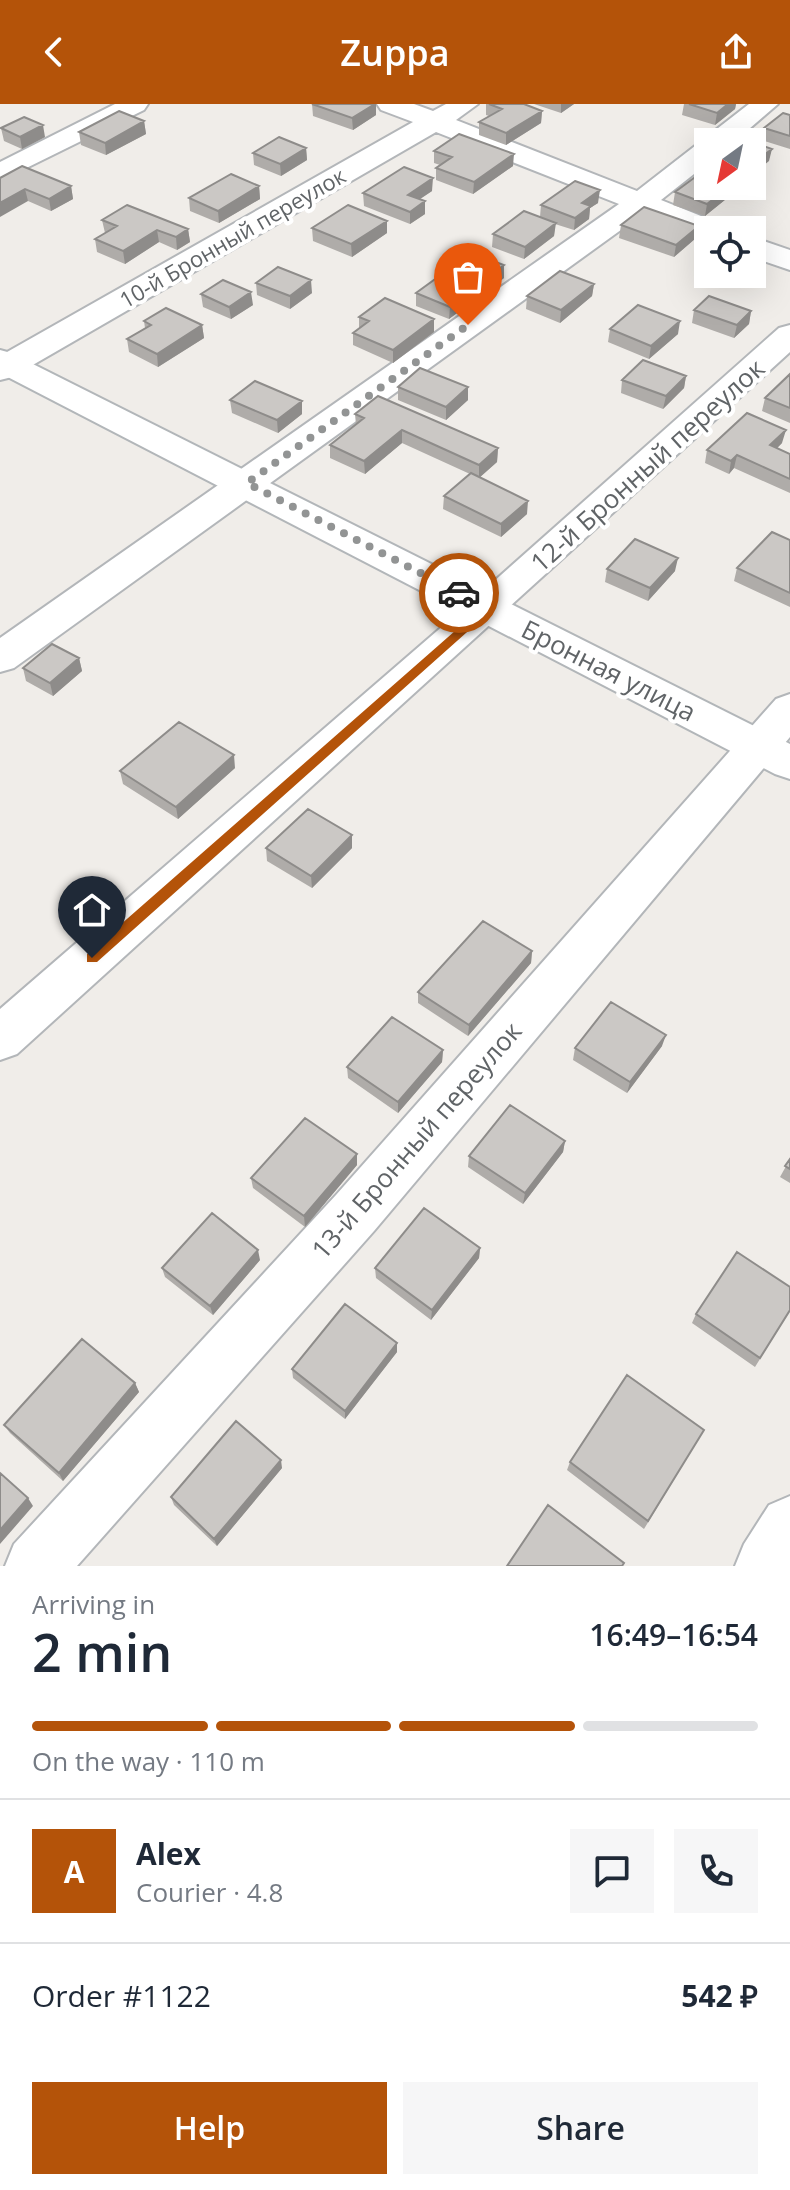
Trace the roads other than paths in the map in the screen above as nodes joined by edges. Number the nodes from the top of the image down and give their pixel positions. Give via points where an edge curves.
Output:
1 (135, 104) edge
2 (390, 104) edge
3 (465, 104) edge
4 (765, 104) edge
5 (433, 121) junction
6 (735, 128) edge
7 (694, 160) edge
8 (0, 173) edge
9 (641, 202) junction
10 (694, 223) edge
11 (766, 252) edge
12 (790, 261) edge
13 (790, 335) edge
14 (3, 365) edge
15 (247, 483) junction
16 (488, 608) junction
17 (0, 658) edge
18 (779, 739) edge
19 (0, 1039) edge
20 (790, 1526) edge
21 (36, 1566) edge
22 (766, 1566) edge

1 - 8 street
2 - 5 street
3 - 5 street, 10-й Бронный переулок
4 - 6 street
5 - 9 street
5 - 14 street, 10-й Бронный переулок
7 - 9 street
9 - 10 street
9 - 15 street
11 - 12 street
13 - 16 street, 12-й Бронный переулок
14 - 15 street, Бронная улица
15 - 16 street, Бронная улица
15 - 17 street
16 - 18 street, Бронная улица
16 - 19 street, 12-й Бронный переулок
18 - 21 street, 13-й Бронный переулок
20 - 22 street

